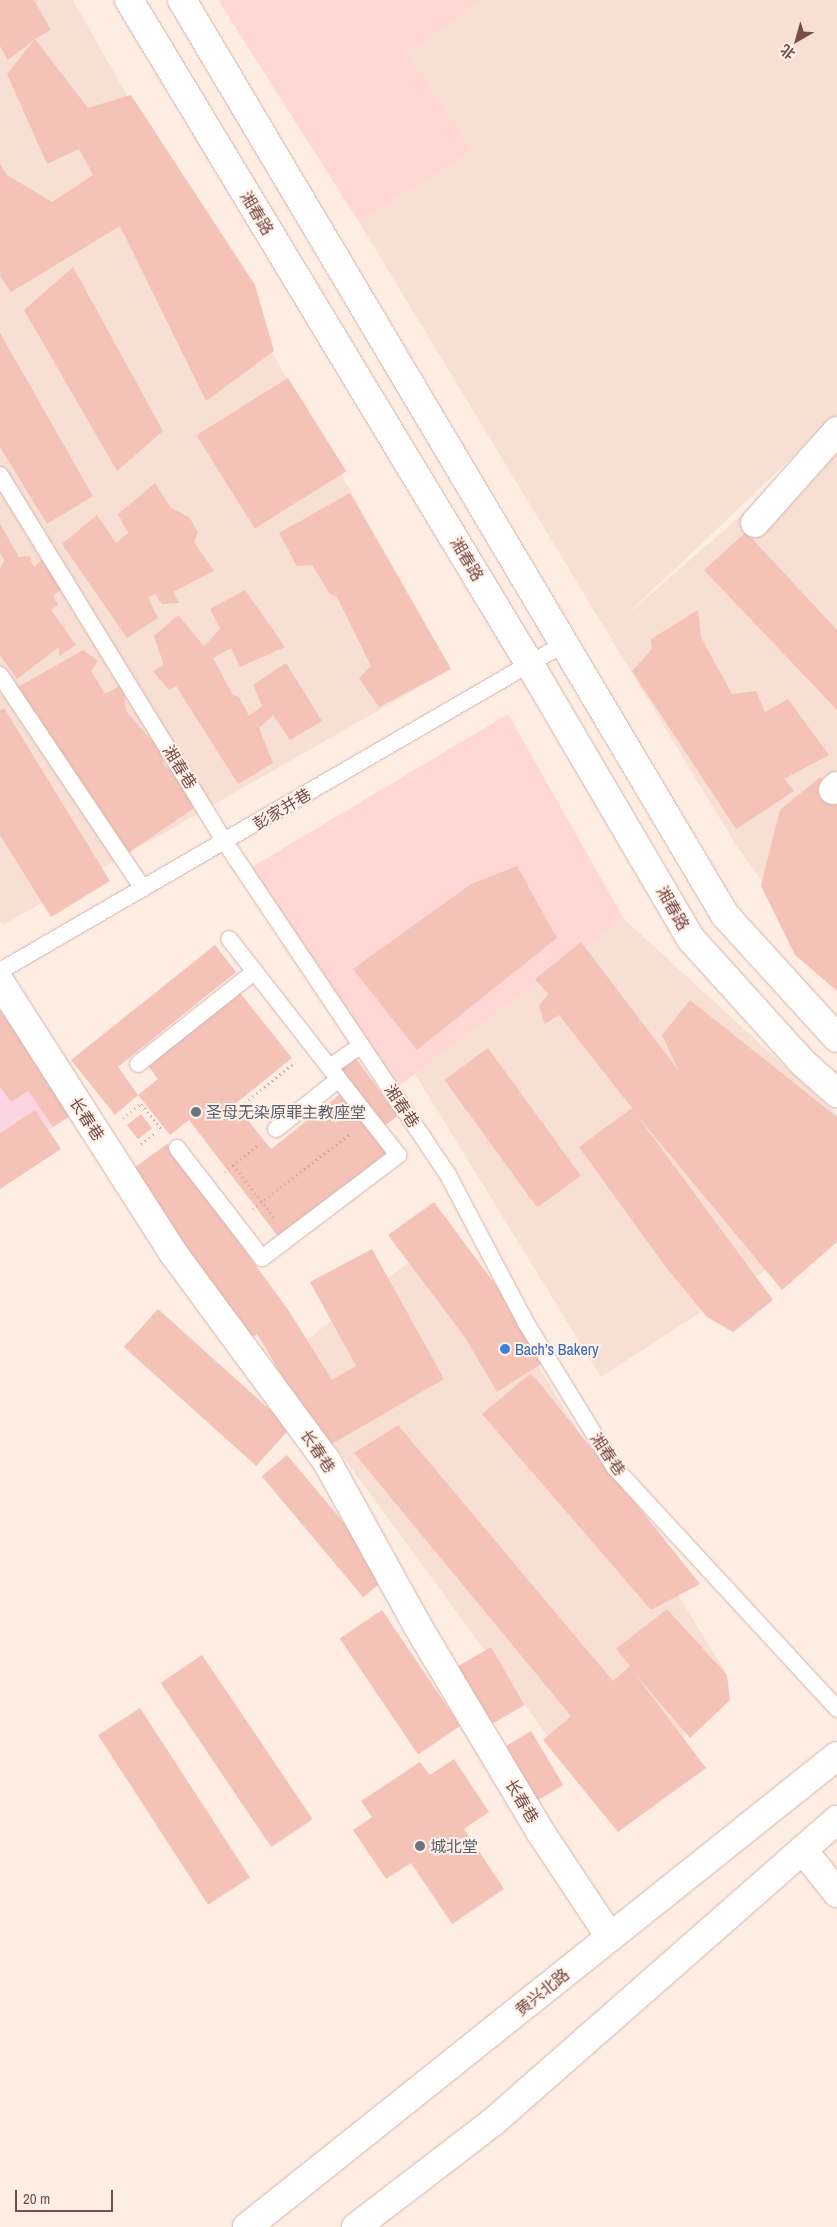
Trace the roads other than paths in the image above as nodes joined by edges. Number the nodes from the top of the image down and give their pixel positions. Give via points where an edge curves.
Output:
1 (128, 0) edge
2 (182, 0) edge
3 (837, 431) edge
4 (0, 475) edge
5 (755, 523) dead end
6 (562, 645) junction
7 (529, 663) junction
8 (0, 675) edge
9 (225, 842) junction
10 (144, 889) junction
11 (229, 939) dead end
12 (0, 971) edge
13 (254, 972) junction
14 (0, 982) edge
15 (837, 1038) edge
16 (361, 1045) junction
17 (138, 1064) dead end
18 (335, 1073) junction
19 (837, 1093) edge
20 (273, 1132) road end
21 (177, 1148) road end
22 (837, 1709) edge
23 (837, 1756) edge
24 (837, 1820) edge
25 (803, 1850) junction
26 (837, 1893) edge
27 (610, 1937) junction
28 (247, 2227) edge
29 (356, 2227) edge

1 - 7 street, 湘春路
2 - 6 street
3 - 5 street
4 - 9 lane, 湘春巷
6 - 7 lane, 彭家并巷
6 - 15 street via 724,915
7 - 9 lane, 彭家并巷
7 - 19 street, 湘春路 via 691,939 802,1062
8 - 10 lane
9 - 10 lane, 彭家并巷
9 - 16 lane, 湘春巷
10 - 12 lane, 彭家并巷
11 - 13 lane
13 - 17 lane
13 - 18 lane
14 - 27 street, 长春巷 via 174,1254 326,1460 417,1625 541,1833
16 - 18 lane
16 - 22 lane, 湘春巷 via 447,1173 526,1323 615,1468
18 - 20 lane
18 - 21 lane via 398,1155 262,1258
23 - 27 street, 黄兴北路
24 - 25 street
25 - 26 street
25 - 29 street via 493,2122
27 - 28 street, 黄兴北路

